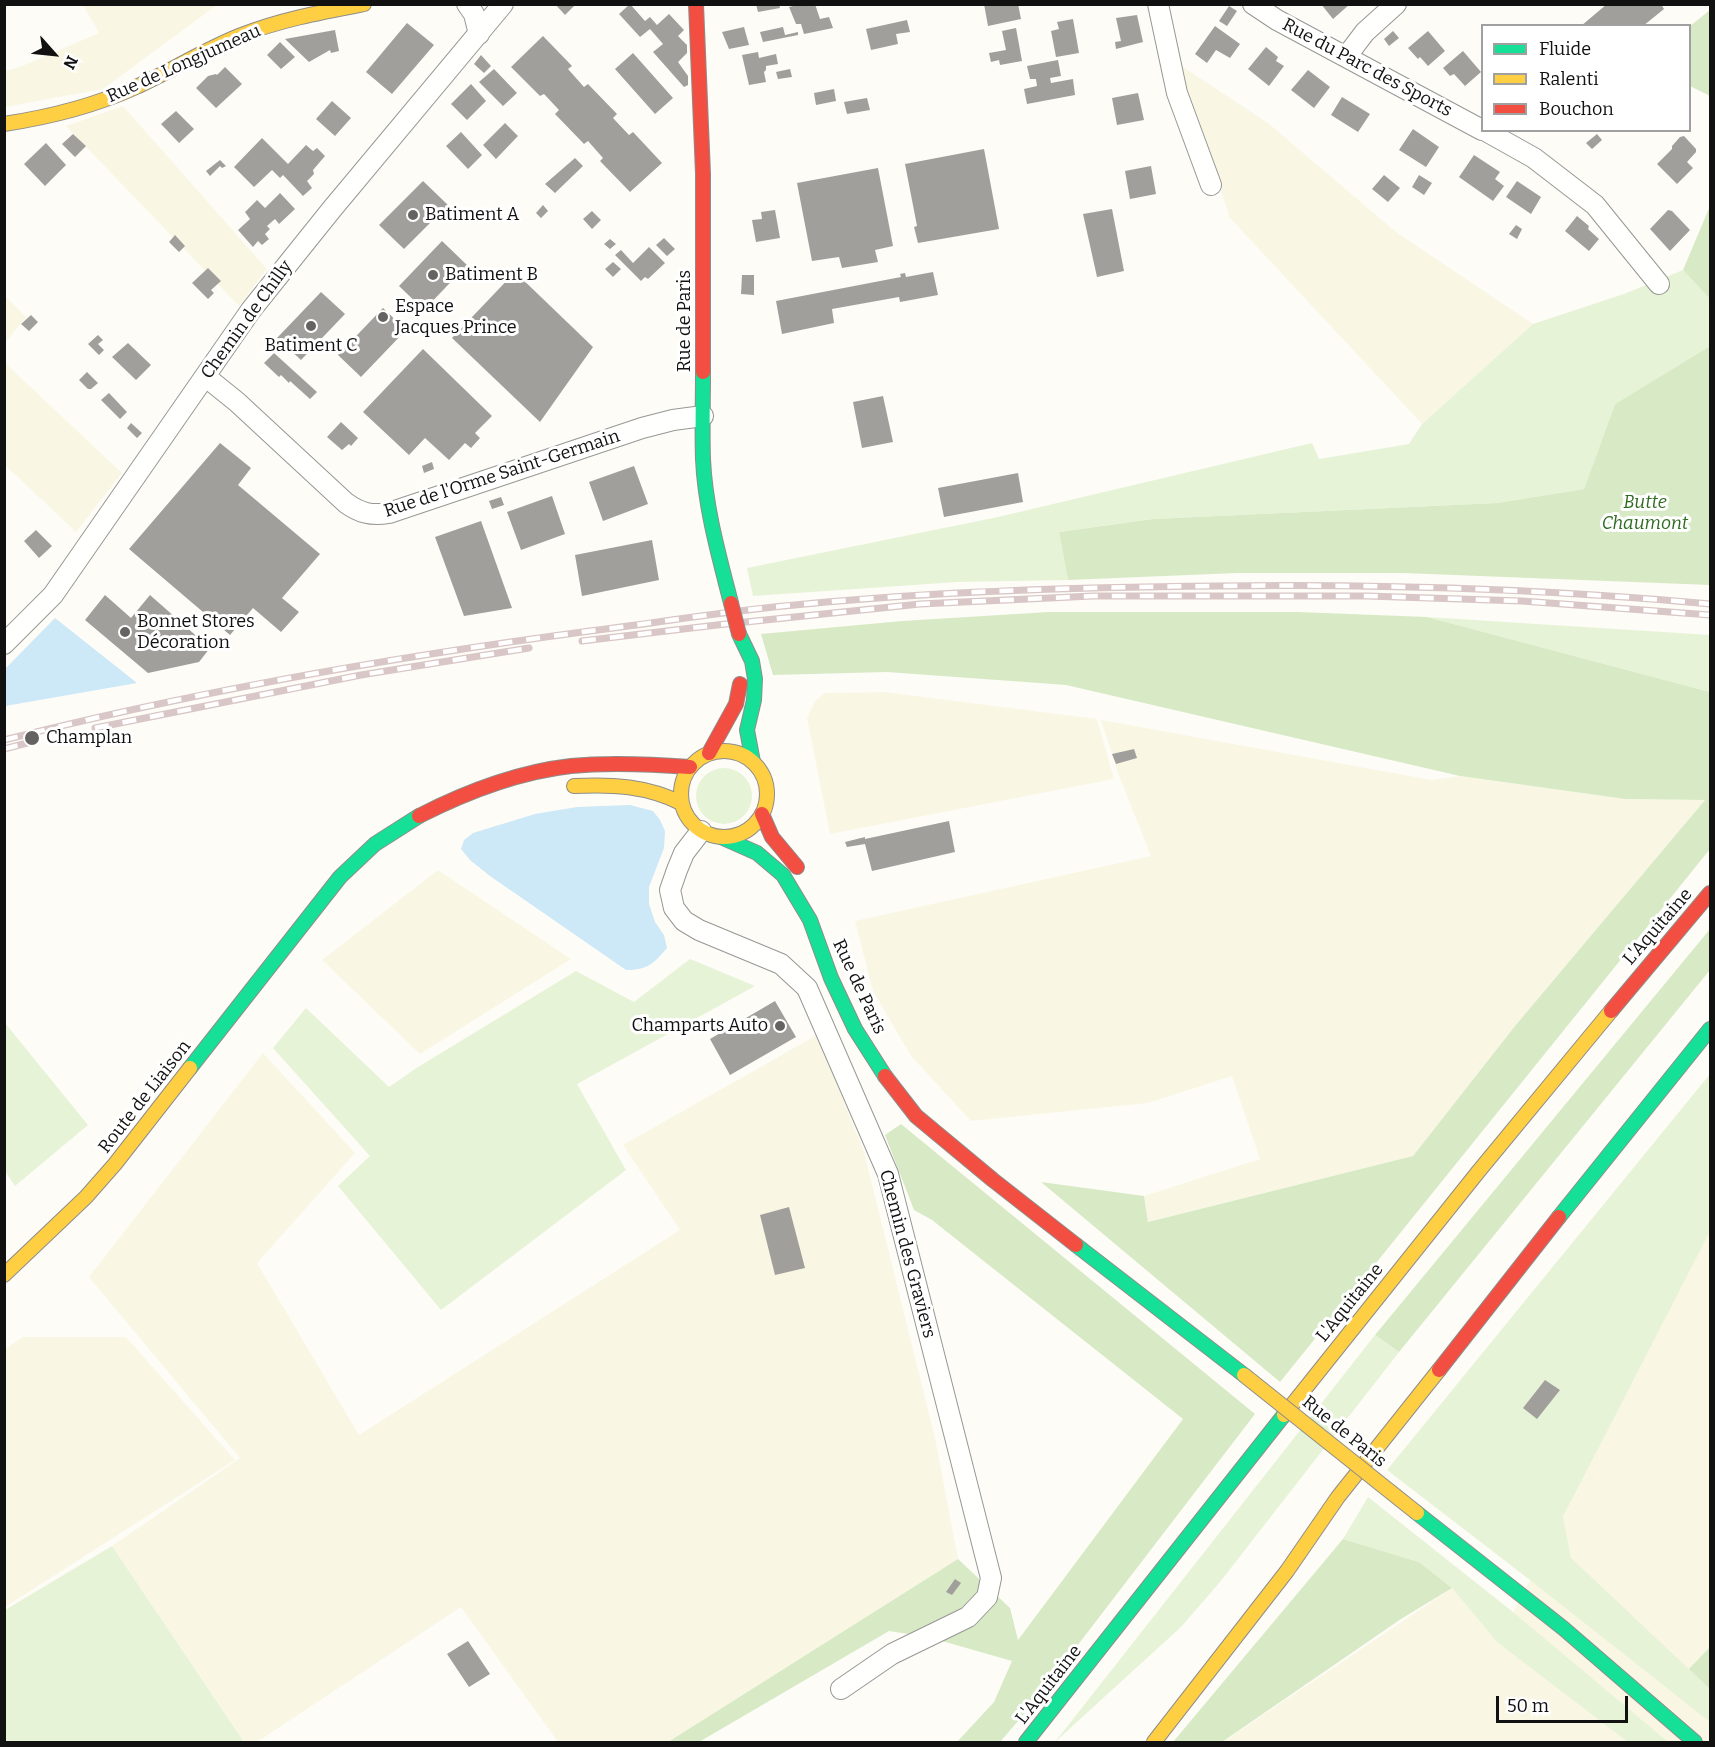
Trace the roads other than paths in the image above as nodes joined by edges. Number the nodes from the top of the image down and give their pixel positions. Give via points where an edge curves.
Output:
1 (364, 4) edge
2 (467, 4) edge
3 (503, 4) edge
4 (696, 4) edge
5 (1158, 4) edge
6 (1253, 4) edge
7 (1396, 4) edge
8 (479, 34) junction
9 (1346, 57) junction
10 (4, 124) edge
11 (1481, 129) edge
12 (1487, 132) edge
13 (1211, 185) dead end
14 (1659, 284) dead end
15 (206, 377) junction
16 (703, 416) junction
17 (740, 634) junction
18 (4, 644) edge
19 (709, 753) junction
20 (753, 762) junction
21 (690, 767) junction
22 (556, 788) dead end
23 (681, 803) junction
24 (762, 814) junction
25 (701, 831) junction
26 (721, 837) junction
27 (374, 864) dead end
28 (805, 879) dead end
29 (1710, 893) edge
30 (298, 929) junction
31 (1710, 1029) edge
32 (931, 1111) dead end
33 (966, 1157) junction
34 (4, 1275) edge
35 (1338, 1497) junction
36 (1285, 1550) dead end
37 (840, 1689) dead end
38 (1026, 1743) edge
39 (1154, 1743) edge
40 (1695, 1743) edge

1 - 10 main road, Rue de Longjumeau via 271,25 239,36 135,88 60,114
2 - 8 street
3 - 8 street, Chemin de Chilly
4 - 16 main road, Rue de Paris via 703,183
5 - 13 street via 1177,93
6 - 9 street, Rue du Parc des Sports
7 - 9 street via 1365,32
8 - 15 street, Chemin de Chilly via 250,310
9 - 11 street, Rue du Parc des Sports
12 - 14 street, Rue du Parc des Sports via 1534,158 1595,205
15 - 16 street, Rue de l'Orme Saint-Germain via 346,503 357,511 378,515 642,428
15 - 18 street, Chemin de Chilly via 53,595
16 - 17 main road, Rue de Paris, bridge via 705,490
17 - 19 main road, Rue de Paris via 738,697
17 - 20 main road, Rue de Paris via 755,679 747,730
19 - 20 main road via 740,754
19 - 21 main road
20 - 24 main road via 767,789
21 - 23 main road via 682,784
21 - 30 main road, Route de Liaison via 612,764 554,768 488,785 381,840 340,877
22 - 23 main road via 609,784 652,790
23 - 25 main road via 688,819
24 - 26 main road via 745,832
24 - 28 main road via 774,842
25 - 26 main road
25 - 37 street, Chemin des Graviers via 676,870 670,890 674,908 684,921 699,930 781,964 807,988 888,1174 991,1578 987,1597 968,1617 892,1654
26 - 33 main road, Rue de Paris via 757,853 783,875 810,920 831,978 874,1059 916,1116
27 - 30 main road, Route de Liaison
29 - 38 main road, L'Aquitaine via 1478,1172
30 - 34 main road, Route de Liaison via 115,1164
31 - 35 main road
32 - 33 main road, Rue de Paris
33 - 40 main road, Rue de Paris, bridge via 1563,1628
35 - 36 main road via 1299,1531
35 - 39 main road via 1287,1571

